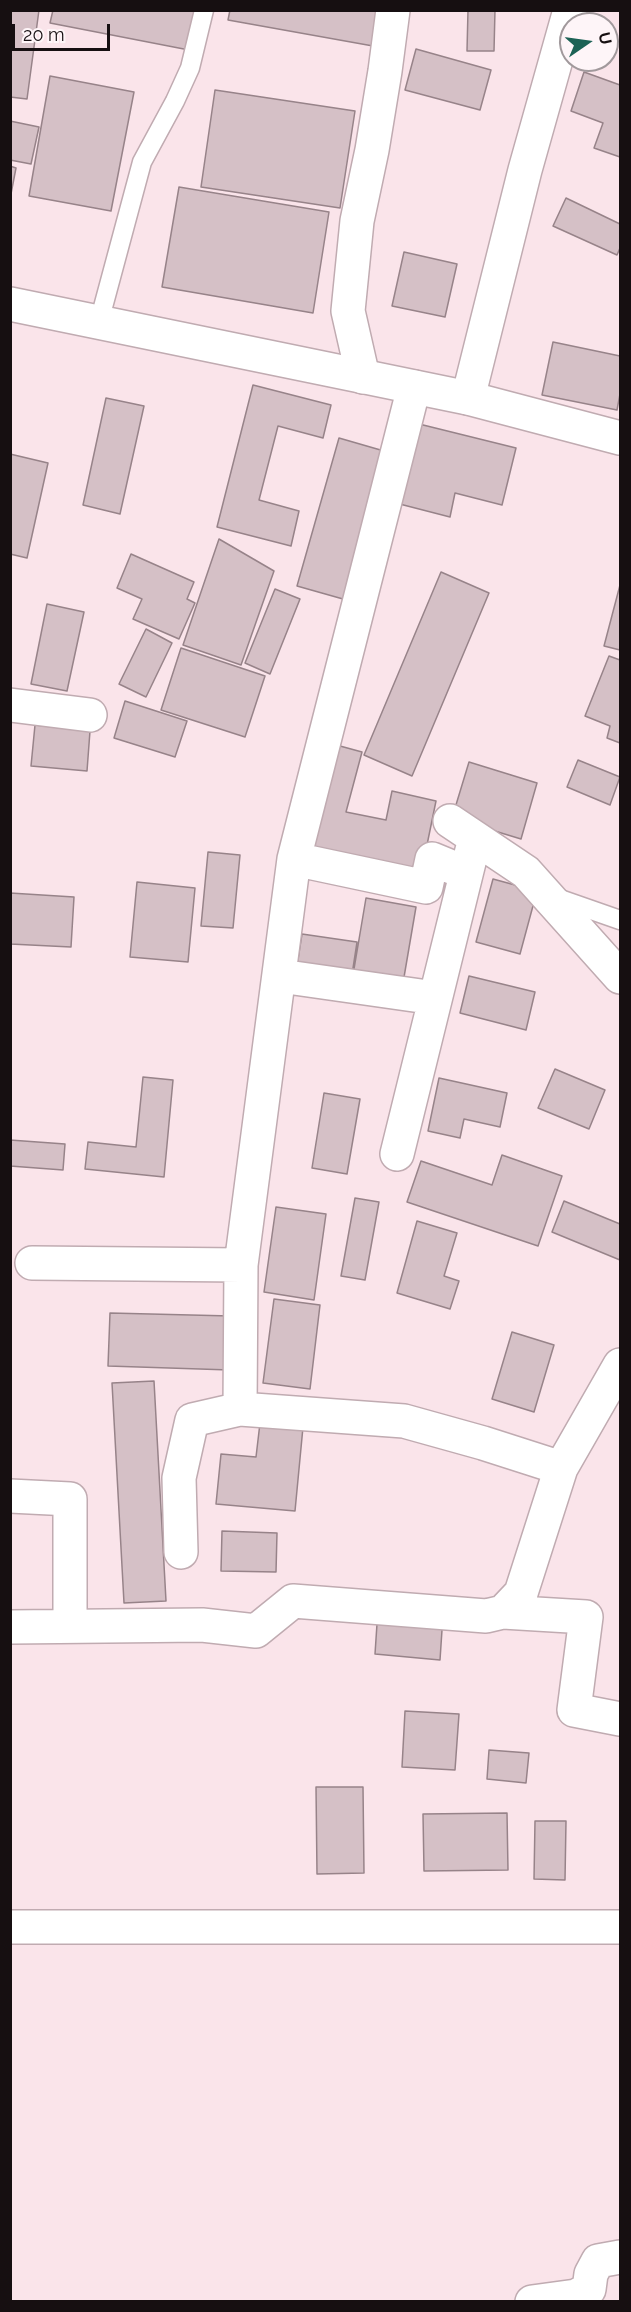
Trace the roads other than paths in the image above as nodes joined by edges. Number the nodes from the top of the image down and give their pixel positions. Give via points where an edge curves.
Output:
1 (204, 10) edge
2 (393, 10) edge
3 (570, 10) edge
4 (10, 304) edge
5 (99, 322) junction
6 (363, 377) junction
7 (414, 387) junction
8 (468, 398) junction
9 (621, 438) edge
10 (10, 705) edge
11 (90, 715) dead end
12 (294, 859) junction
13 (466, 873) junction
14 (546, 895) junction
15 (621, 920) edge
16 (280, 976) junction
17 (621, 977) edge
18 (435, 998) junction
19 (397, 1154) dead end
20 (32, 1263) dead end
21 (241, 1265) junction
22 (621, 1365) edge
23 (240, 1409) junction
24 (561, 1468) junction
25 (10, 1496) edge
26 (181, 1552) dead end
27 (503, 1612) junction
28 (70, 1626) junction
29 (10, 1628) edge
30 (621, 1719) edge
31 (10, 1927) edge
32 (621, 1927) edge
33 (621, 2257) edge
34 (532, 2301) edge

1 - 5 lane via 190,68 142,162
2 - 6 street via 386,71 357,221 348,311
3 - 8 street
4 - 5 street
5 - 6 street
6 - 7 street
7 - 8 street
7 - 12 street
8 - 9 street
10 - 11 street
12 - 13 street via 426,887 432,859
12 - 16 street
13 - 14 street via 462,829 526,872
13 - 18 street
14 - 15 lane
14 - 17 street
16 - 18 street
16 - 21 street
18 - 19 street
20 - 21 street
21 - 23 street
22 - 24 street
23 - 24 street via 404,1421
23 - 26 street via 192,1420 179,1478
24 - 27 street via 521,1593
25 - 28 street via 70,1499
27 - 28 street via 486,1616 293,1601 256,1632 202,1625
27 - 30 street via 586,1617 574,1710
28 - 29 street
31 - 32 street
33 - 34 street via 598,2261 589,2289 576,2296

